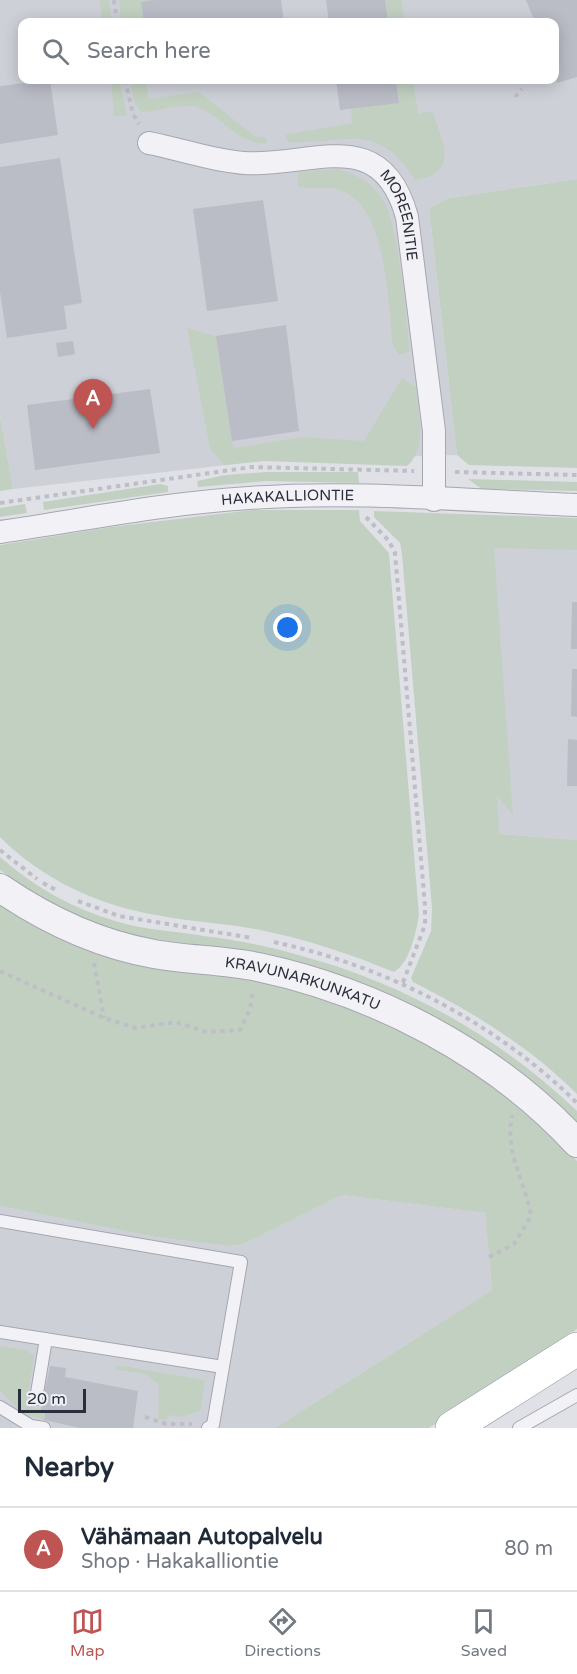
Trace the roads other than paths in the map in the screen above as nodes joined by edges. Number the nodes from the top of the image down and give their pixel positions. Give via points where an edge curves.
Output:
1 (149, 143) road end
2 (434, 500) junction
3 (577, 505) edge
4 (0, 532) edge
5 (0, 888) edge
6 (577, 1143) edge
7 (0, 1221) edge
8 (0, 1332) edge
9 (46, 1339) junction
10 (577, 1349) edge
11 (223, 1367) junction
12 (542, 1371) junction
13 (577, 1395) edge
14 (36, 1399) dead end
15 (0, 1407) edge
16 (211, 1426) edge
17 (44, 1428) edge
18 (452, 1428) edge
19 (470, 1428) edge
20 (519, 1428) edge

1 - 2 street, MOREENITIE via 245,163 340,154 365,161 386,174 401,194 407,217 434,431
2 - 3 street, HAKAKALLIONTIE
2 - 4 street, HAKAKALLIONTIE via 293,496 189,503
5 - 6 street, KRAVUNARKUNKATU via 52,921 123,948 256,967 331,988 396,1015 451,1043 514,1087
7 - 11 lane via 241,1262
8 - 9 lane
9 - 11 lane
9 - 14 lane
10 - 12 highway
11 - 16 lane
12 - 18 highway
12 - 19 highway
13 - 20 lane
15 - 17 lane via 31,1426

